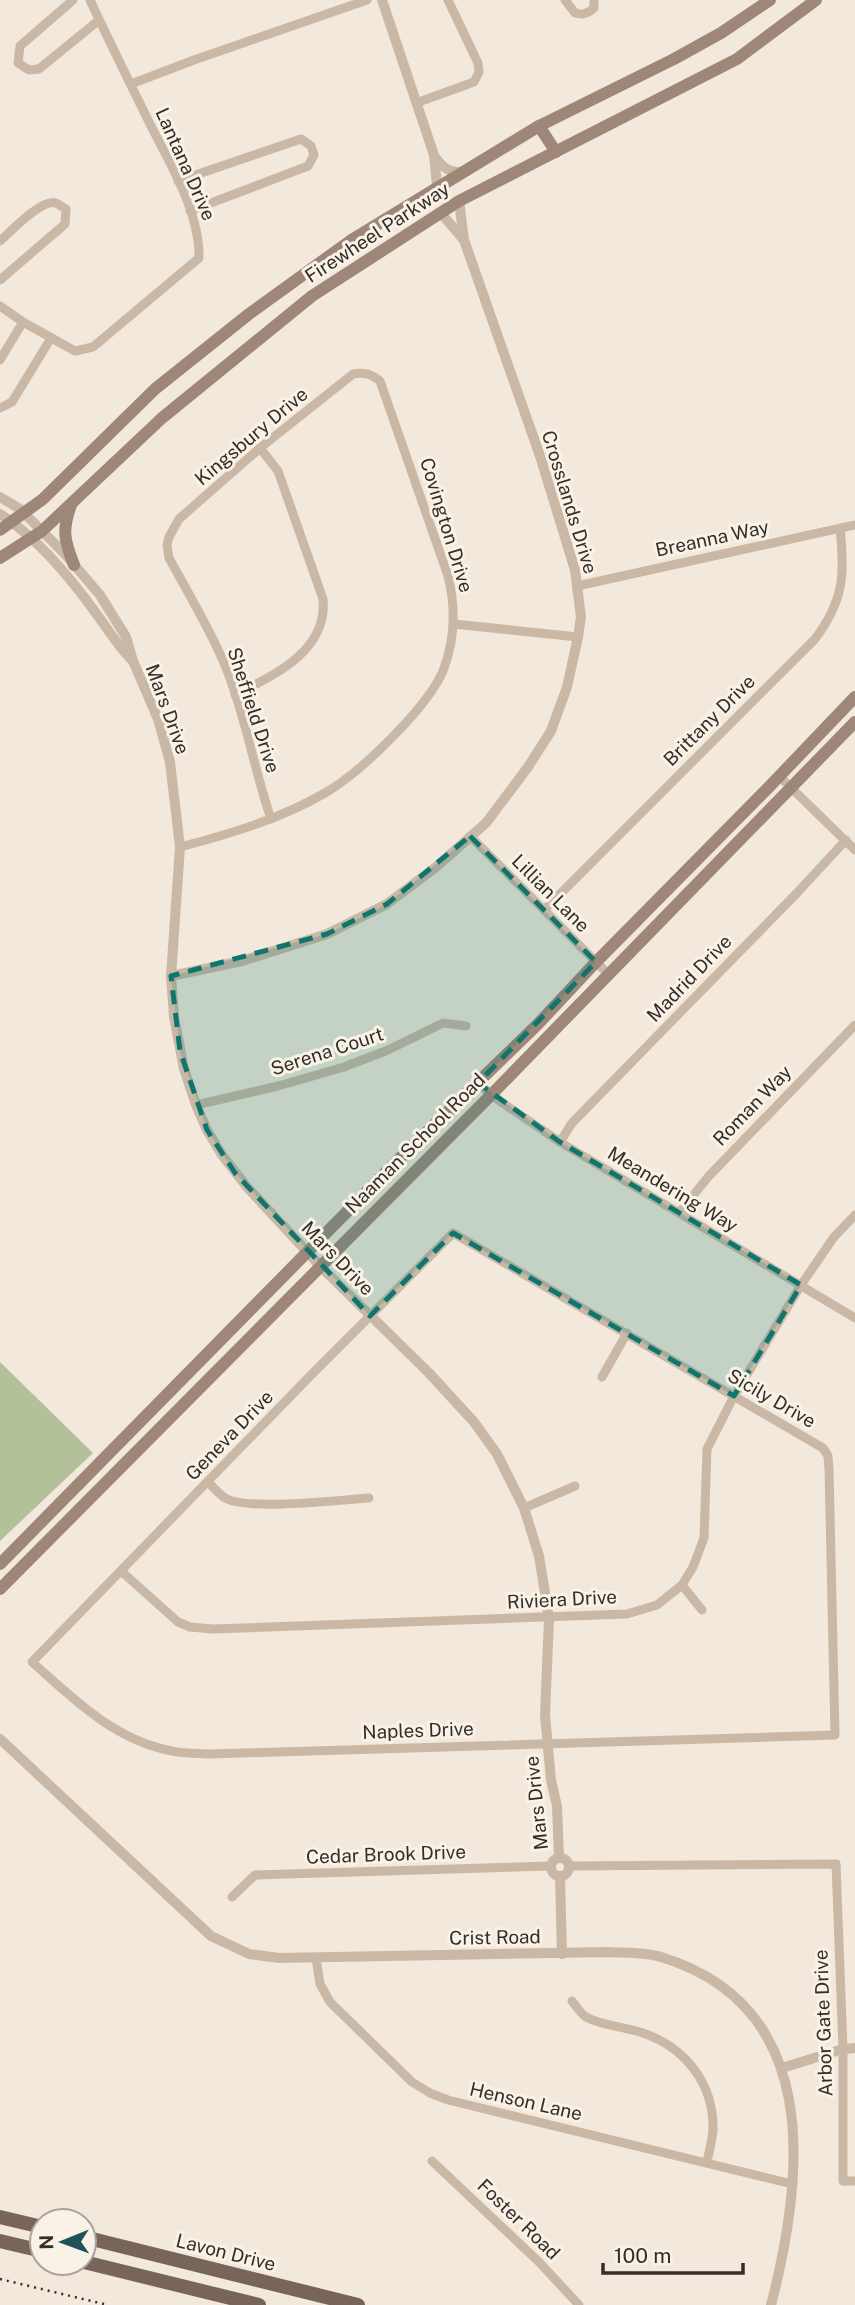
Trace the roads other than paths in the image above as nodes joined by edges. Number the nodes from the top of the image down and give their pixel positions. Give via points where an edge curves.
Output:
1 (73, 0) edge
2 (90, 0) edge
3 (367, 0) edge
4 (382, 0) edge
5 (448, 0) edge
6 (565, 0) edge
7 (594, 0) edge
8 (770, 0) edge
9 (816, 0) edge
10 (99, 20) junction
11 (131, 84) junction
12 (416, 103) junction
13 (539, 126) junction
14 (556, 152) junction
15 (434, 156) junction
16 (460, 172) junction
17 (178, 181) junction
18 (438, 186) junction
19 (460, 201) junction
20 (190, 211) junction
21 (440, 212) junction
22 (0, 240) edge
23 (464, 240) junction
24 (0, 280) edge
25 (0, 306) edge
26 (23, 322) junction
27 (51, 338) junction
28 (0, 360) edge
29 (363, 372) joint
30 (0, 408) edge
31 (260, 449) junction
32 (0, 496) edge
33 (73, 502) junction
34 (0, 514) edge
35 (25, 514) junction
36 (12, 523) junction
37 (855, 525) edge
38 (840, 528) junction
39 (0, 530) edge
40 (36, 535) junction
41 (169, 537) joint
42 (0, 558) edge
43 (74, 565) junction
44 (577, 586) junction
45 (454, 624) junction
46 (578, 637) junction
47 (133, 661) junction
48 (234, 695) junction
49 (855, 697) edge
50 (855, 722) edge
51 (779, 776) junction
52 (791, 788) junction
53 (271, 819) junction
54 (470, 836) junction
55 (846, 841) junction
56 (180, 847) junction
57 (855, 850) edge
58 (544, 910) junction
59 (596, 962) junction
60 (608, 974) junction
61 (172, 976) junction
62 (855, 1025) edge
63 (466, 1026) dead end
64 (478, 1083) junction
65 (491, 1095) junction
66 (196, 1105) junction
67 (559, 1142) junction
68 (679, 1213) junction
69 (855, 1215) edge
70 (453, 1233) joint
71 (307, 1252) junction
72 (320, 1266) junction
73 (801, 1284) junction
74 (370, 1316) junction
75 (855, 1318) edge
76 (627, 1333) junction
77 (602, 1377) dead end
78 (734, 1396) junction
79 (208, 1482) junction
80 (575, 1486) dead end
81 (369, 1498) dead end
82 (524, 1508) junction
83 (0, 1564) edge
84 (121, 1571) junction
85 (682, 1585) junction
86 (0, 1589) edge
87 (702, 1610) dead end
88 (550, 1618) junction
89 (32, 1662) joint
90 (835, 1735) joint
91 (0, 1739) edge
92 (547, 1744) junction
93 (555, 1862) junction
94 (569, 1866) junction
95 (560, 1876) junction
96 (232, 1897) dead end
97 (562, 1954) junction
98 (316, 1958) junction
99 (572, 2001) dead end
100 (855, 2048) edge
101 (842, 2049) junction
102 (782, 2068) junction
103 (432, 2161) dead end
104 (706, 2162) junction
105 (855, 2181) edge
106 (792, 2184) junction
107 (0, 2217) edge
108 (17, 2221) junction
109 (28, 2224) edge
110 (98, 2240) edge
111 (6, 2242) edge
112 (28, 2248) edge
113 (98, 2265) edge
114 (256, 2280) junction
115 (254, 2304) edge
116 (358, 2305) edge
117 (579, 2305) edge
118 (771, 2305) edge

1 - 10 street via 20,46 18,63 29,70 39,69
2 - 10 street, Lantana Drive
3 - 11 street
4 - 12 street
5 - 12 street via 479,72 474,82
6 - 7 street via 575,13 582,14 594,8
8 - 13 main road, Firewheel Parkway via 698,46
9 - 14 main road, Firewheel Parkway via 737,59
10 - 11 street, Lantana Drive
11 - 17 street, Lantana Drive
12 - 15 street
13 - 14 main road
13 - 16 main road, Firewheel Parkway
14 - 19 main road, Firewheel Parkway
15 - 16 street via 450,172
15 - 18 street
16 - 18 main road, Firewheel Parkway
17 - 20 street, Lantana Drive
17 - 20 street via 300,139 312,146 314,155 308,166
18 - 35 main road, Firewheel Parkway via 349,241 249,314 155,389
19 - 21 main road, Firewheel Parkway
19 - 23 street, Crosslands Drive
20 - 27 street, Lantana Drive via 200,242 199,258 93,347 75,351
21 - 23 street, Crosslands Drive
21 - 33 main road, Firewheel Parkway via 264,333 162,418
22 - 24 street via 39,207 51,202 66,209 65,224
23 - 44 street, Crosslands Drive via 540,456
25 - 26 street
26 - 27 street
26 - 28 street
27 - 30 street via 12,402
29 - 31 street, Kingsbury Drive via 353,374
29 - 45 street, Covington Drive via 380,380 391,408 448,576
31 - 41 street, Kingsbury Drive via 179,519
31 - 48 street via 278,471 325,614 315,638 294,661
32 - 35 street, Mars Drive
33 - 40 main road, Firewheel Parkway
33 - 43 main road via 64,531
34 - 36 street, Mars Drive
35 - 36 main road, Firewheel Parkway
35 - 40 street, Mars Drive
36 - 39 main road, Firewheel Parkway
36 - 40 street, Mars Drive
37 - 38 street, Breanna Way
38 - 44 street, Breanna Way
38 - 58 street, Brittany Drive via 844,563 840,595 830,620
40 - 42 main road, Firewheel Parkway
40 - 43 street, Mars Drive
40 - 47 street, Mars Drive
41 - 48 street, Sheffield Drive via 169,558 220,655
43 - 47 street, Mars Drive via 100,594 126,637
44 - 46 street, Crosslands Drive
45 - 46 street
45 - 53 street, Covington Drive via 442,671 398,730 325,793
46 - 54 street, Crosslands Drive via 551,731 520,778
47 - 56 street, Mars Drive via 158,719 170,762
48 - 53 street, Sheffield Drive
49 - 51 main road, Naaman School Road
50 - 52 main road, Naaman School Road
51 - 52 street
51 - 59 main road, Naaman School Road
52 - 55 street
52 - 60 main road, Naaman School Road
53 - 56 street, Covington Drive
54 - 58 street, Lillian Lane
54 - 61 street, Crosslands Drive via 387,904 327,934 243,961
55 - 57 street
55 - 67 street, Madrid Drive via 572,1123
56 - 61 street, Mars Drive
58 - 59 street, Lillian Lane
59 - 60 street, Lillian Lane
59 - 64 main road, Naaman School Road
60 - 65 main road, Naaman School Road
61 - 66 street, Mars Drive via 180,1051
62 - 68 street, Roman Way
63 - 66 street, Serena Court via 443,1023 344,1067
64 - 65 street, Meandering Way
64 - 71 main road, Naaman School Road
65 - 67 street, Meandering Way
65 - 72 main road, Naaman School Road
66 - 71 street, Mars Drive via 235,1173
67 - 68 street, Meandering Way
68 - 73 street, Meandering Way
69 - 73 street, Riviera Drive
70 - 74 street, Geneva Drive
70 - 76 street, Sicily Drive
71 - 72 street, Mars Drive
71 - 83 main road, Naaman School Road
72 - 74 street, Mars Drive
72 - 86 main road, Naaman School Road
73 - 75 street, Meandering Way
73 - 78 street, Riviera Drive
74 - 79 street, Geneva Drive
74 - 82 street, Mars Drive via 474,1422 497,1454
76 - 77 street
76 - 78 street, Sicily Drive
78 - 85 street, Riviera Drive via 707,1450 704,1538
78 - 90 street, Sicily Drive via 823,1448 828,1456
79 - 81 street via 225,1498 242,1503
79 - 84 street, Geneva Drive
80 - 82 street
82 - 88 street, Mars Drive via 540,1556
84 - 88 street, Riviera Drive via 168,1614 190,1627 257,1629
84 - 89 street, Geneva Drive
85 - 87 street
85 - 88 street, Riviera Drive via 657,1605 627,1614
88 - 92 street, Mars Drive
89 - 92 street, Naples Drive via 94,1717 129,1738 176,1752
90 - 92 street, Naples Drive
91 - 98 street, Crist Road via 211,1936 249,1954
92 - 93 street, Mars Drive via 557,1805
93 - 94 street via 566,1860
93 - 95 street via 553,1873
93 - 96 street, Cedar Brook Drive via 255,1875
94 - 95 street
94 - 101 street, Arbor Gate Drive via 836,1864
95 - 97 street, Mars Drive
97 - 98 street, Crist Road
97 - 102 street, Crist Road via 659,1956 708,1975 756,2018
98 - 104 street, Henson Lane via 320,1984 330,2003 412,2082 430,2093
99 - 104 street via 584,2017 661,2040 693,2067 711,2109 713,2132
100 - 101 street
101 - 102 street
101 - 105 street, Arbor Gate Drive via 843,2181
102 - 106 street, Crist Road via 793,2123
103 - 117 street, Foster Road
104 - 106 street, Henson Lane
106 - 118 street, Crist Road via 788,2231
107 - 108 main road
108 - 109 main road
108 - 111 main road
110 - 114 main road, Lavon Drive
111 - 112 main road
113 - 115 main road
114 - 115 main road
114 - 116 main road, Lavon Drive

